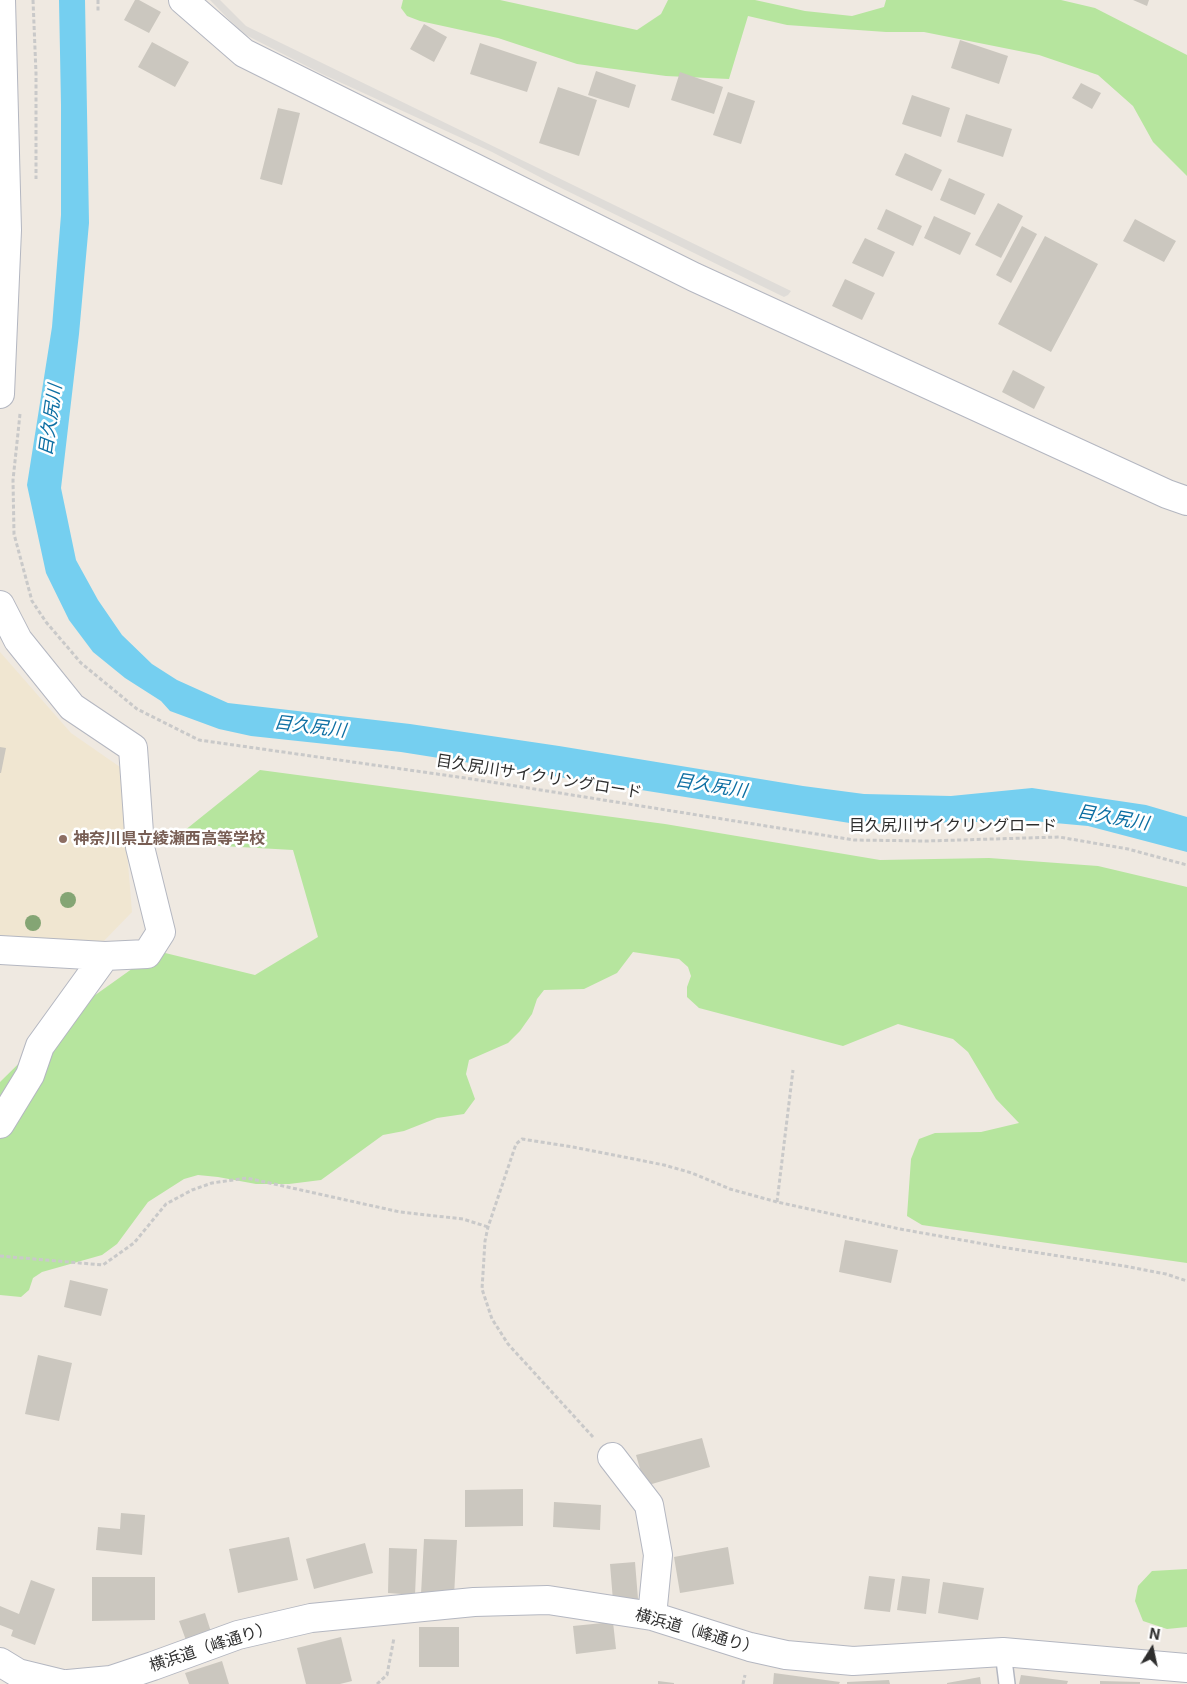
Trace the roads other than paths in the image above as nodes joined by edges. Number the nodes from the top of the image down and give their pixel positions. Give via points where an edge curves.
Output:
1 (2, 0) edge
2 (183, 0) edge
3 (0, 394) edge
4 (1187, 501) edge
5 (0, 605) edge
6 (0, 950) edge
7 (105, 956) junction
8 (0, 1124) edge
9 (612, 1457) road end
10 (652, 1616) junction
11 (1003, 1652) junction
12 (0, 1662) edge
13 (1187, 1668) edge
14 (63, 1684) edge
15 (68, 1684) edge
16 (1008, 1684) edge

1 - 3 street via 7,230
2 - 4 street via 244,53 262,62 694,277
5 - 7 street via 18,640 72,706 133,748 140,847 161,932 147,954
6 - 7 street
7 - 8 street via 40,1046 30,1075
9 - 10 street via 649,1505 658,1555
10 - 11 street, 横浜道（峰通り） via 750,1648 786,1655 853,1661
10 - 15 street, 横浜道（峰通り） via 548,1600 474,1602 311,1618 238,1635 111,1680
11 - 13 street, 横浜道（峰通り）
11 - 16 lane
12 - 14 street via 18,1673

